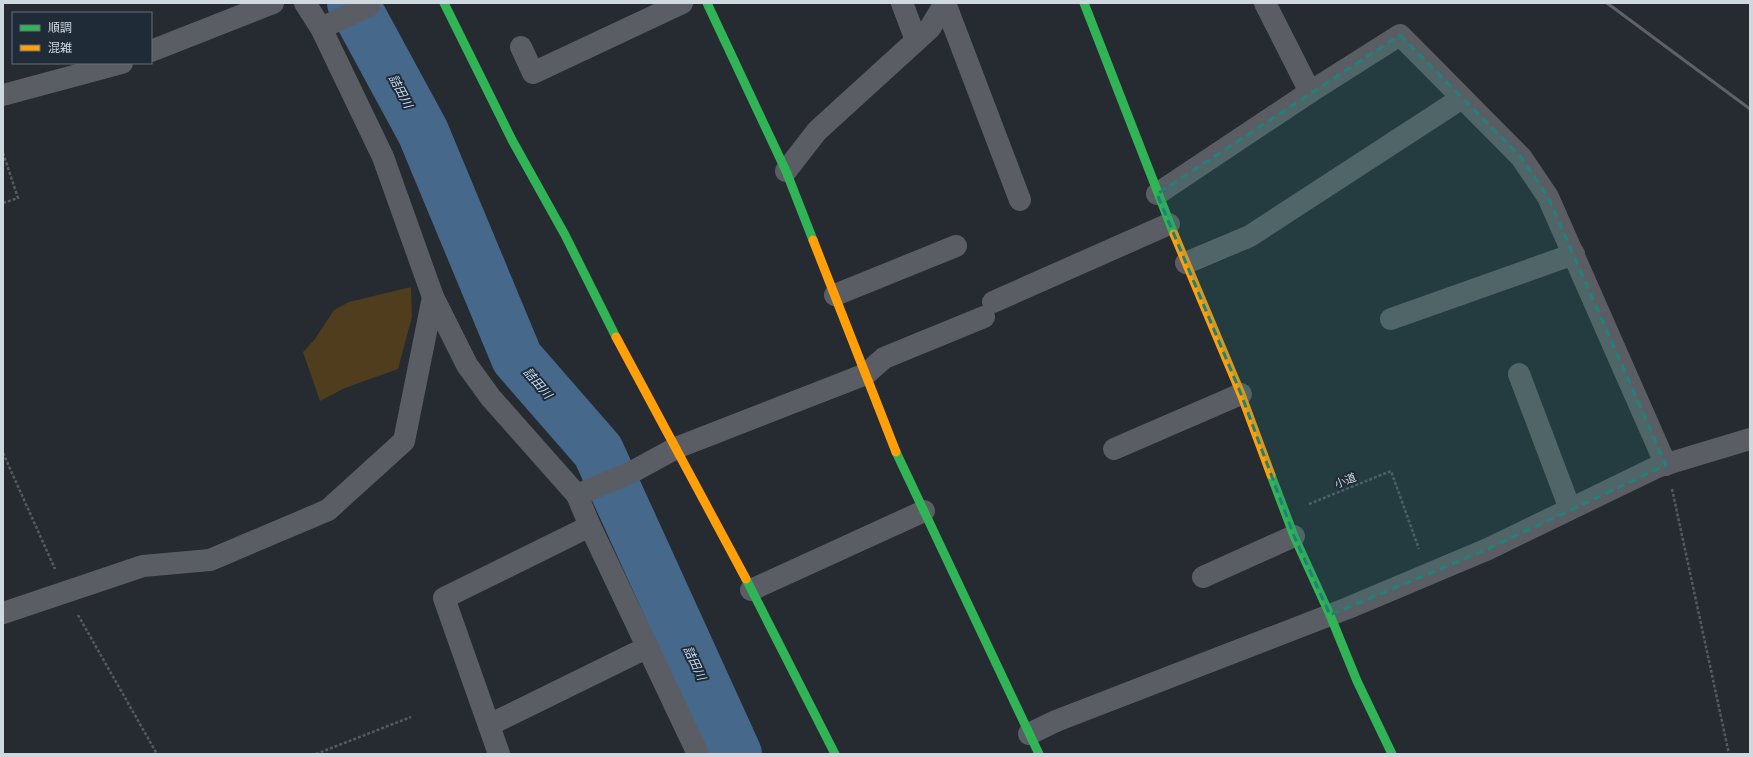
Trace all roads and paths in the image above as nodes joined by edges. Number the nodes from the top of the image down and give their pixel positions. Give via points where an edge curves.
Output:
1 (272, 3) edge
2 (305, 3) edge
3 (444, 3) edge
4 (682, 3) edge
5 (707, 3) edge
6 (902, 3) edge
7 (945, 3) edge
8 (1084, 3) edge
9 (1265, 3) edge
10 (369, 6) dead end
11 (320, 28) junction
12 (916, 40) junction
13 (521, 47) dead end
14 (152, 51) edge
15 (118, 64) edge
16 (1310, 92) junction
17 (3, 95) edge
18 (1462, 98) junction
19 (3, 153) edge
20 (786, 171) junction
21 (1157, 194) junction
22 (1020, 200) dead end
23 (3, 204) edge
24 (1169, 224) junction
25 (956, 246) dead end
26 (1574, 254) junction
27 (1186, 263) junction
28 (835, 295) junction
29 (433, 297) junction
30 (1391, 319) dead end
31 (866, 374) junction
32 (1519, 374) dead end
33 (1241, 394) junction
34 (1750, 439) edge
35 (676, 448) junction
36 (1114, 449) dead end
37 (1666, 465) junction
38 (577, 495) junction
39 (1570, 509) junction
40 (924, 511) junction
41 (1311, 512) dead end
42 (590, 526) junction
43 (1294, 536) junction
44 (1428, 574) junction
45 (1203, 577) dead end
46 (751, 590) junction
47 (3, 613) edge
48 (1330, 616) junction
49 (648, 647) junction
50 (411, 717) dead end
51 (489, 725) junction
52 (1029, 734) junction
53 (316, 754) edge
54 (499, 754) edge
55 (698, 754) edge
56 (835, 754) edge
57 (1039, 754) edge
58 (1392, 754) edge
59 (1729, 754) edge

1 - 14 street
2 - 11 street
3 - 35 street via 512,140 565,235
4 - 13 street via 533,73
5 - 20 street
6 - 12 street
7 - 12 street via 930,28
7 - 22 street
8 - 21 street
9 - 16 street
10 - 11 street
11 - 29 street via 383,157
12 - 20 street via 817,131
15 - 17 street
16 - 18 street via 1400,35
16 - 21 street
18 - 26 street via 1522,157 1548,197
18 - 27 street via 1250,236
19 - 23 path via 18,198
20 - 28 street
21 - 24 street
24 - 27 street
24 - 31 street via 884,358
25 - 28 street
26 - 30 street
26 - 37 street
27 - 33 street
28 - 31 street
29 - 38 street via 467,365 491,398
29 - 47 street via 404,440 328,510 210,560 143,566
31 - 35 street
31 - 40 street via 894,447
32 - 39 street
33 - 36 street
33 - 43 street
34 - 37 street
35 - 38 street via 632,472
35 - 46 street
37 - 39 street
37 - 59 path
38 - 42 street
39 - 44 street via 1488,549
40 - 46 street
40 - 52 street
41 - 44 path, 小道 via 1308,504 1391,471
42 - 49 street
42 - 51 street via 444,598
43 - 45 street
43 - 48 street
44 - 48 street
46 - 56 street
48 - 52 street via 1056,721
48 - 58 street via 1357,681
49 - 51 street
49 - 55 street
50 - 53 path
51 - 54 street
52 - 57 street

